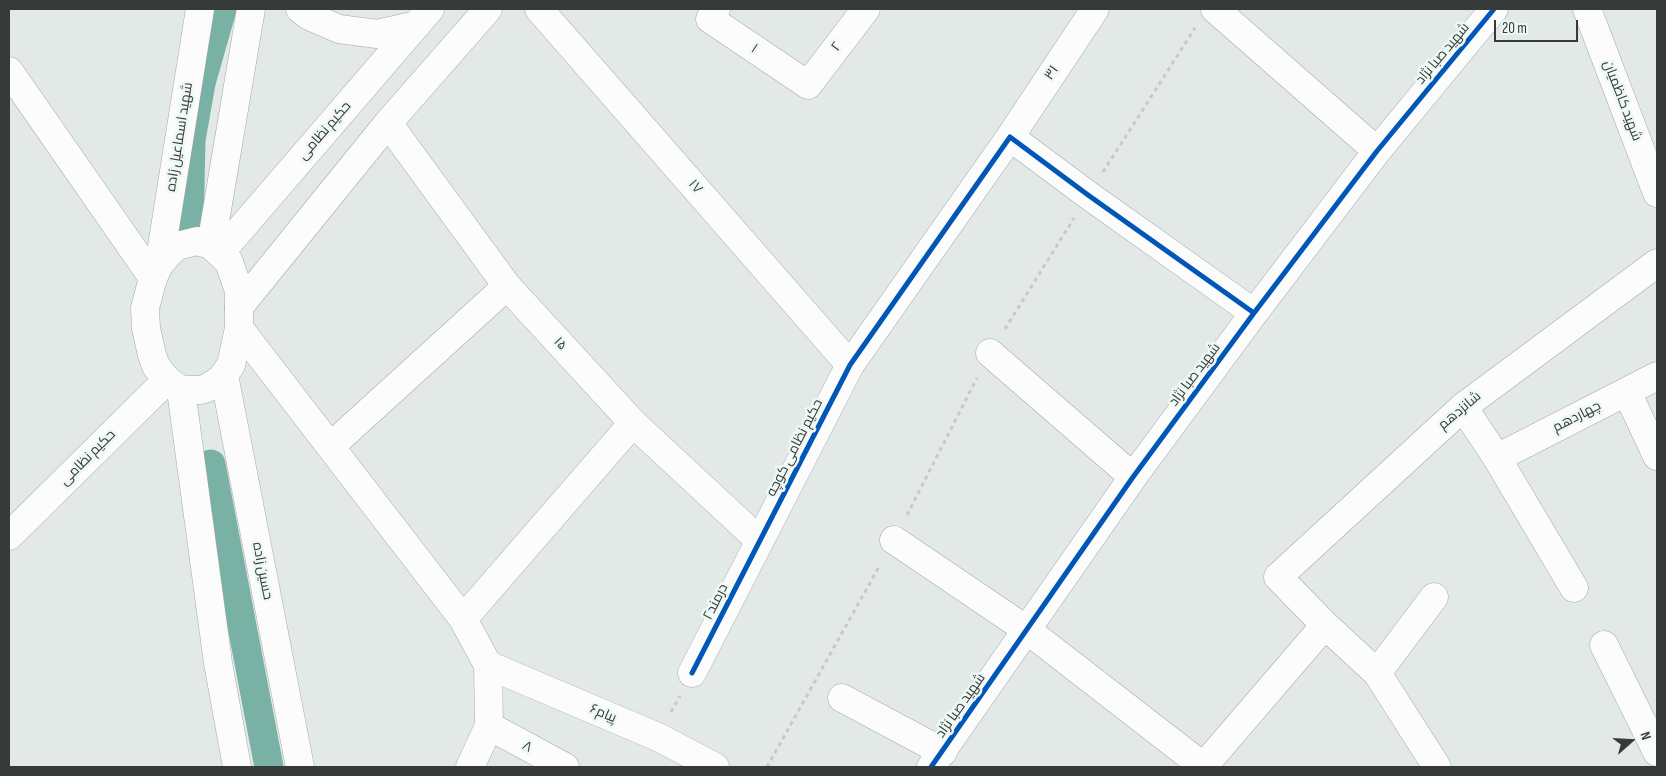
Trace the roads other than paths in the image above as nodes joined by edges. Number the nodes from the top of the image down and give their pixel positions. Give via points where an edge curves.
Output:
1 (200, 9) edge
2 (250, 9) edge
3 (300, 9) edge
4 (488, 9) edge
5 (539, 9) edge
6 (716, 9) edge
7 (866, 9) edge
8 (1095, 9) edge
9 (1215, 9) edge
10 (1494, 9) edge
11 (1588, 9) edge
12 (424, 17) edge
13 (9, 71) edge
14 (808, 85) joint
15 (388, 123) junction
16 (1010, 137) junction
17 (1377, 151) junction
18 (1657, 193) edge
19 (216, 249) junction
20 (1657, 263) edge
21 (156, 272) junction
22 (507, 286) junction
23 (1254, 313) junction
24 (239, 318) junction
25 (990, 353) dead end
26 (850, 365) junction
27 (224, 375) junction
28 (1657, 376) edge
29 (174, 385) junction
30 (1627, 392) junction
31 (1462, 407) junction
32 (633, 423) junction
33 (331, 446) junction
34 (1657, 456) edge
35 (1497, 458) junction
36 (1133, 477) junction
37 (9, 536) edge
38 (894, 540) dead end
39 (760, 541) junction
40 (1574, 588) dead end
41 (1434, 597) dead end
42 (463, 619) junction
43 (1325, 625) junction
44 (1028, 630) junction
45 (1604, 645) dead end
46 (488, 665) junction
47 (692, 673) road end
48 (1377, 673) junction
49 (842, 698) dead end
50 (489, 726) junction
51 (1657, 752) edge
52 (937, 760) edge
53 (236, 767) edge
54 (300, 767) edge
55 (470, 767) edge
56 (565, 767) edge
57 (715, 767) edge
58 (1203, 767) edge
59 (1437, 767) edge

1 - 21 street, شهید اسماعیل زاده
2 - 19 street
3 - 12 street via 339,29 377,34
4 - 15 street
5 - 26 street, ۱۷
6 - 14 street, ۱ via 710,19
7 - 14 street, ۲
8 - 16 street, ۳۱
9 - 17 street
10 - 17 street, شهید صبا نژاد
11 - 18 street, شهید کاظمیان
12 - 19 street, حکیم نظامی
13 - 21 street
15 - 22 street, ۱۵
15 - 24 street
16 - 23 street
16 - 26 street, ۳۱
17 - 23 street, شهید صبا نژاد
19 - 21 street via 197,241 177,246
19 - 24 street via 229,262 235,276 239,291
20 - 31 street, شانزدهم
21 - 29 street via 145,308 146,328 156,366
22 - 32 street, ۱۵
22 - 33 street
23 - 36 street, شهید صبا نژاد
24 - 27 street via 230,365
24 - 33 street
25 - 36 street
26 - 39 street, حکیم نظامی کوچه
27 - 29 street via 221,380 200,390
27 - 54 street, حسین زاده
28 - 30 street, چهاردهم
29 - 37 street, حکیم نظامی
29 - 53 street
30 - 34 street
30 - 35 street, چهاردهم
31 - 35 street
31 - 43 street, شانزدهم via 1278,577
32 - 39 street, ۱۵
32 - 42 street
33 - 42 street
35 - 40 street
36 - 44 street, شهید صبا نژاد
38 - 44 street
39 - 47 street, درمند۲
41 - 48 street
42 - 46 street
43 - 48 street
43 - 58 street
44 - 52 street, شهید صبا نژاد
44 - 58 street
45 - 51 street
46 - 50 street
46 - 57 street, ۶پیام via 658,737
48 - 59 street
49 - 52 street
50 - 55 street
50 - 56 street, ۸

